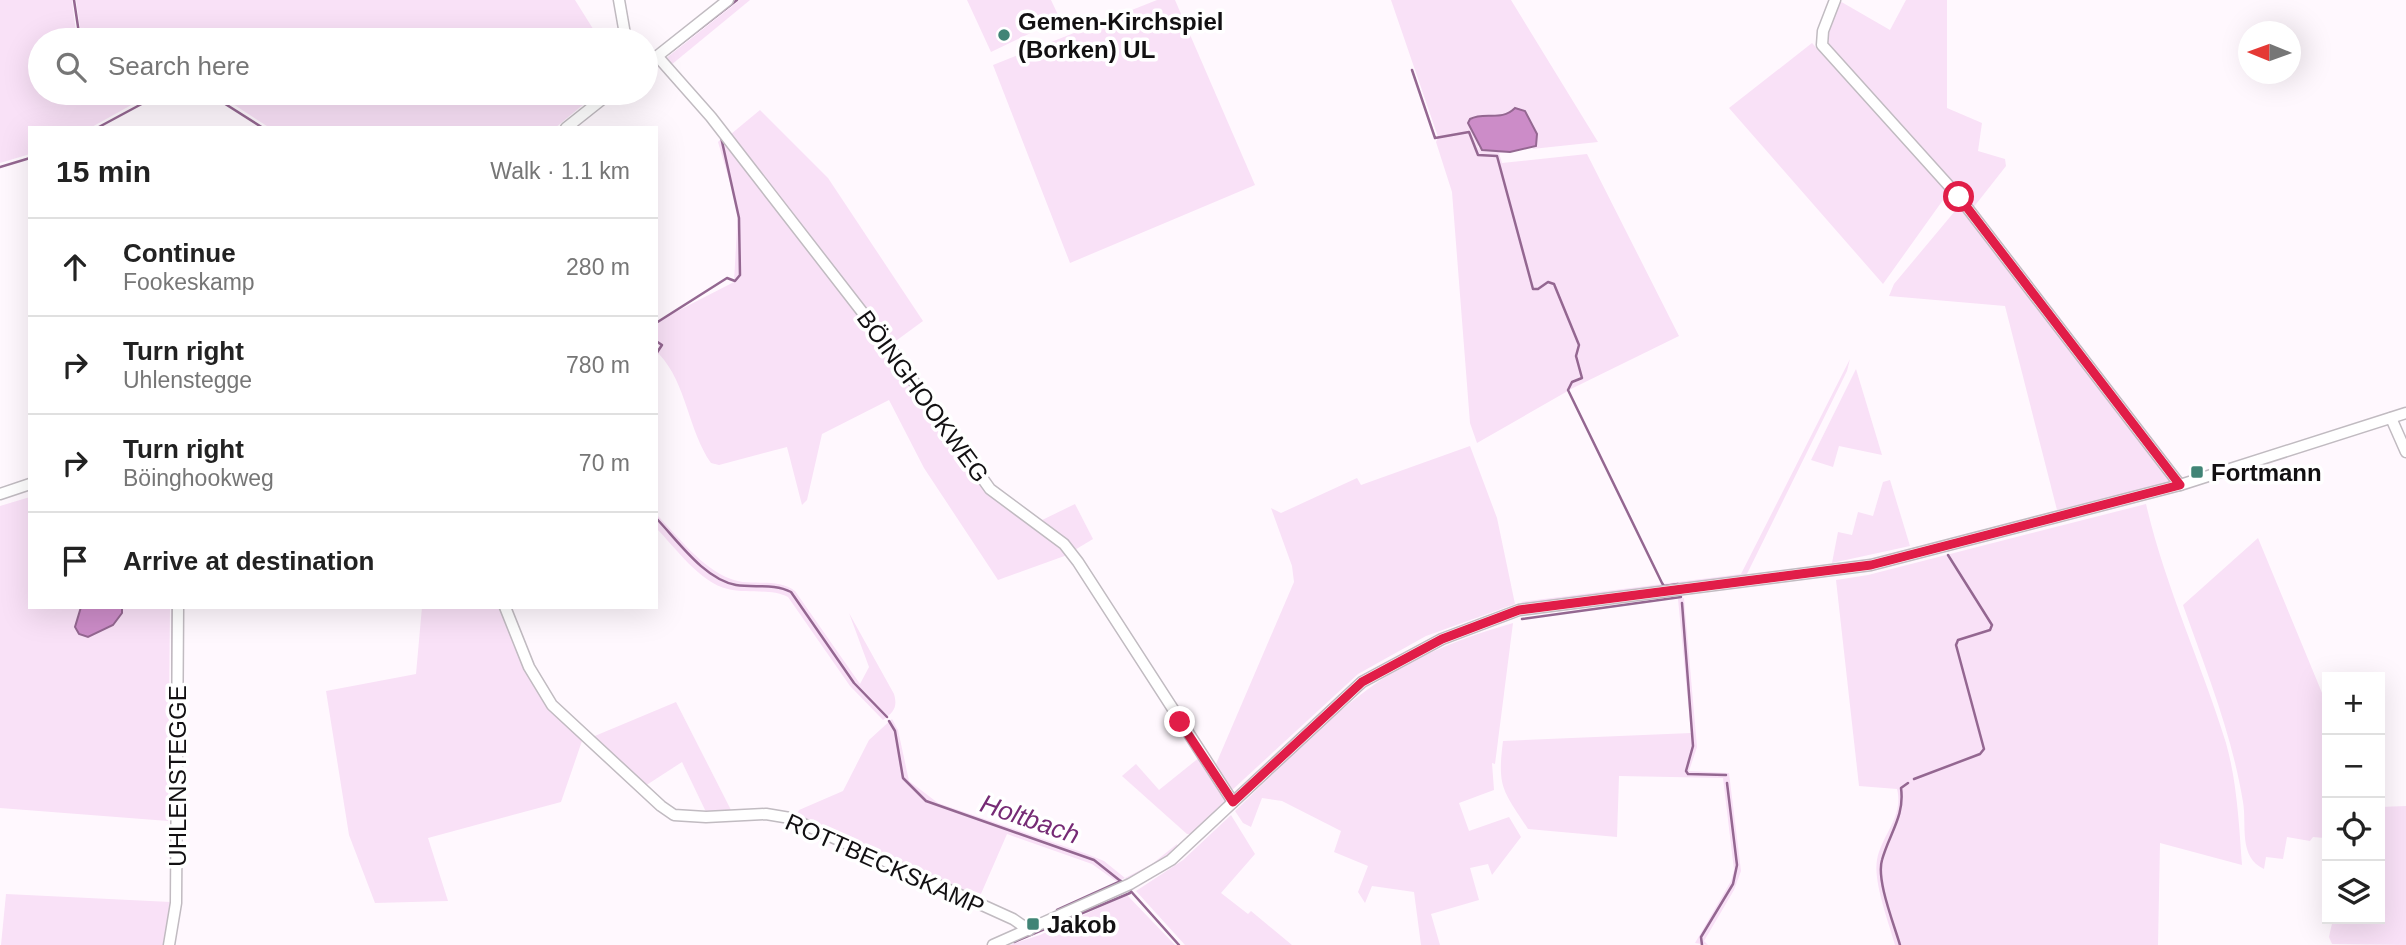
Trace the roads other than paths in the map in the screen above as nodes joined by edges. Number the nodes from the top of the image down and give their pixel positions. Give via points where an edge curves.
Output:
1 (620, 0) edge
2 (728, 0) edge
3 (1835, 0) edge
4 (624, 28) edge
5 (658, 57) joint
6 (595, 105) edge
7 (569, 126) edge
8 (2406, 413) edge
9 (2391, 418) junction
10 (2406, 452) edge
11 (28, 485) edge
12 (2180, 485) junction
13 (0, 494) edge
14 (178, 609) edge
15 (506, 609) edge
16 (1233, 802) junction
17 (1029, 930) junction
18 (169, 945) edge
19 (993, 945) edge

1 - 4 street
2 - 5 street
3 - 12 street via 1822,45 1959,197
5 - 16 street, BÖINGHOOKWEG via 711,117 887,344 990,489 1064,544 1078,562
6 - 7 street
8 - 9 street
9 - 10 street
9 - 12 street
11 - 13 street
12 - 16 street via 1871,565 1519,610 1442,639 1362,682
14 - 18 street, UHLENSTEGGE via 176,903
15 - 17 street, ROTTBECKSKAMP via 529,667 552,705 674,815 790,818
16 - 17 street via 1171,860
17 - 19 street

